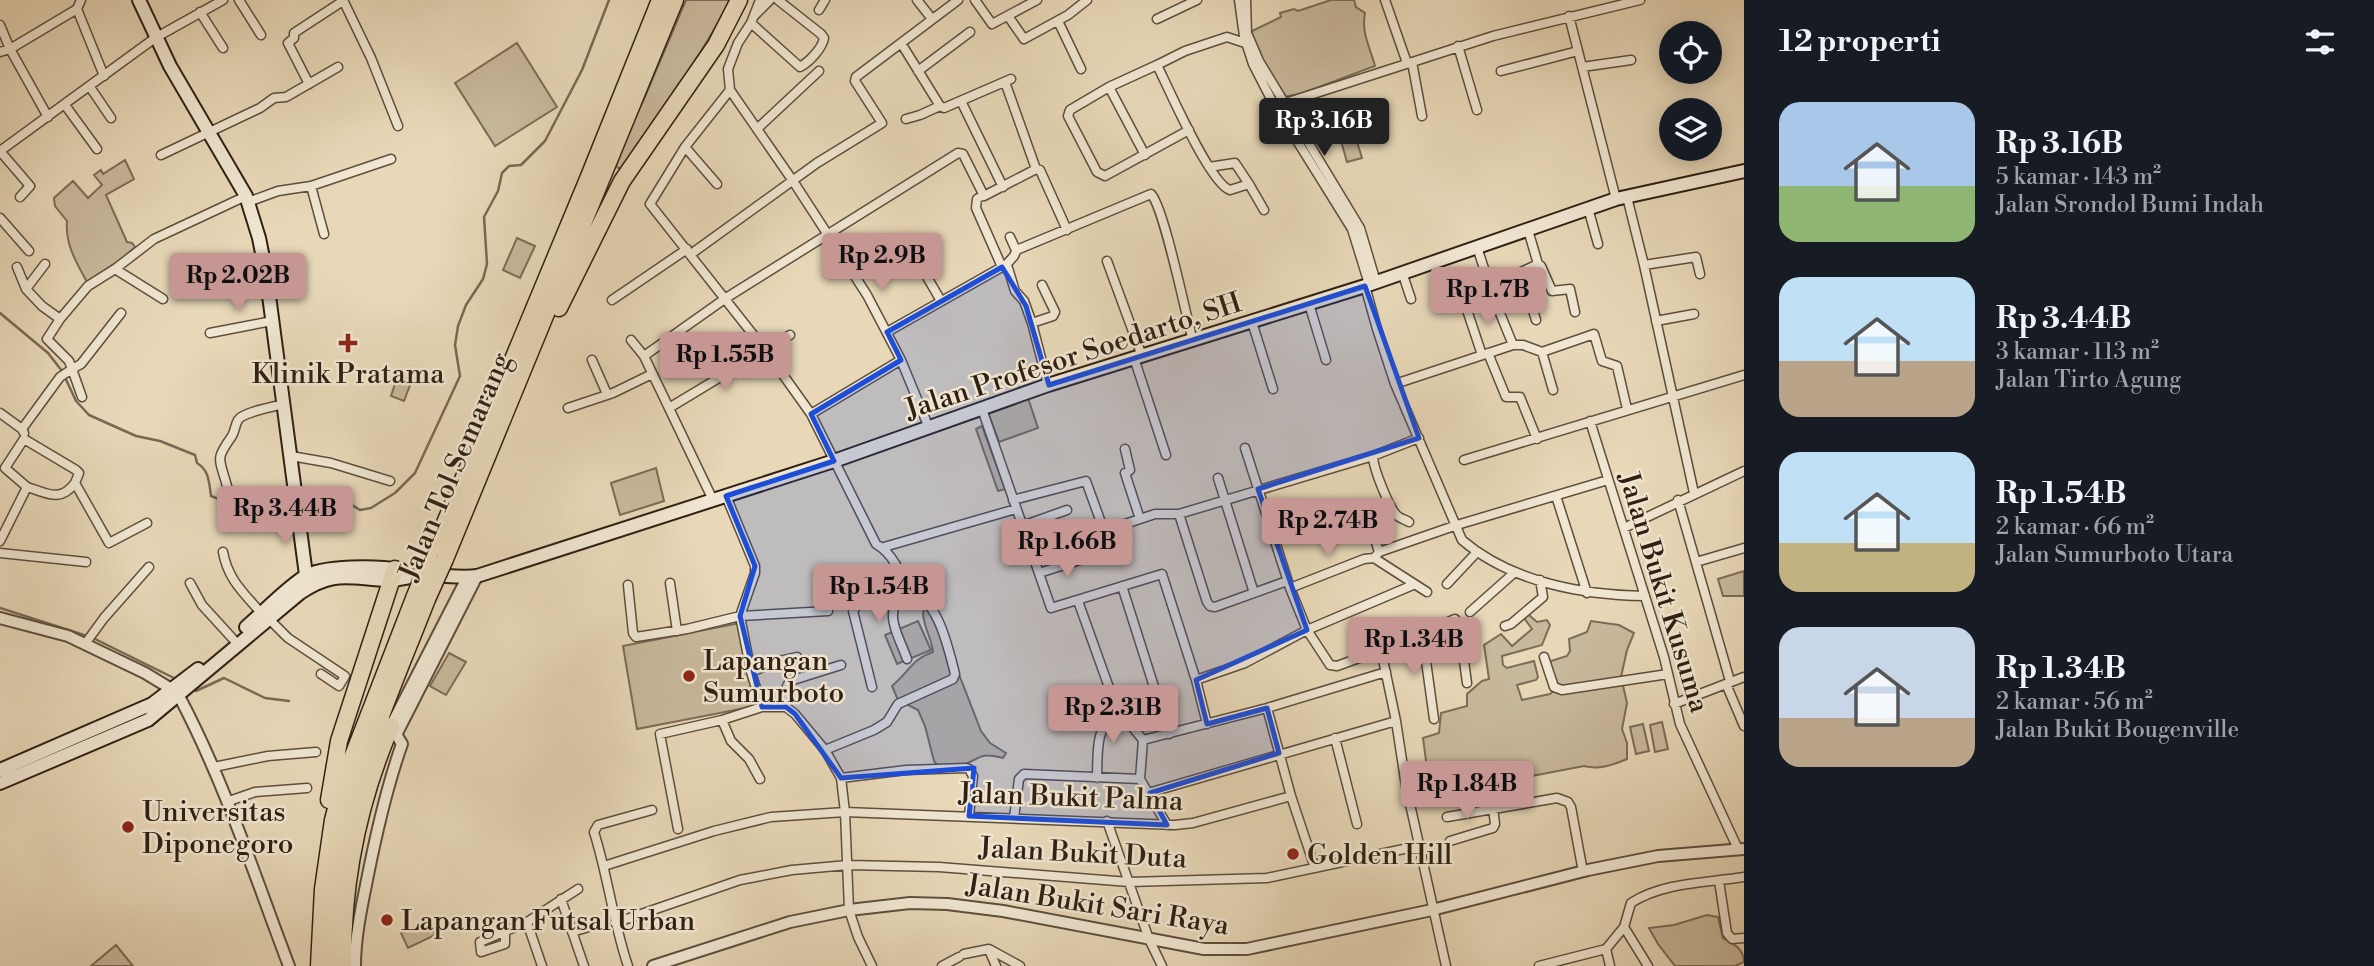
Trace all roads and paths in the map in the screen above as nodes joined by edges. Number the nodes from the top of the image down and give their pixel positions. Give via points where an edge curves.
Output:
1 (139, 0) edge
2 (223, 0) edge
3 (239, 0) edge
4 (650, 0) edge
5 (660, 0) edge
6 (675, 0) edge
7 (739, 0) edge
8 (760, 0) edge
9 (770, 0) edge
10 (778, 0) edge
11 (825, 0) edge
12 (917, 0) edge
13 (958, 0) edge
14 (975, 0) edge
15 (1037, 0) edge
16 (1087, 0) edge
17 (1172, 0) edge
18 (1197, 0) edge
19 (1239, 0) edge
20 (1247, 0) edge
21 (1385, 0) edge
22 (1640, 0) edge
23 (343, 1) edge
24 (79, 4) edge
25 (1177, 9) junction
26 (819, 10) dead end
27 (200, 12) junction
28 (1008, 16) junction
29 (1569, 16) junction
30 (932, 19) junction
31 (1157, 19) dead end
32 (752, 20) junction
33 (1058, 21) junction
34 (0, 25) edge
35 (970, 32) dead end
36 (261, 35) dead end
37 (155, 38) junction
38 (901, 43) junction
39 (1245, 43) junction
40 (1458, 46) junction
41 (223, 48) dead end
42 (10, 49) junction
43 (1578, 51) junction
44 (0, 52) edge
45 (1631, 60) dead end
46 (1256, 62) junction
47 (1409, 63) junction
48 (1157, 65) junction
49 (338, 67) dead end
50 (1582, 67) junction
51 (1081, 69) dead end
52 (819, 71) dead end
53 (918, 71) junction
54 (1501, 71) dead end
55 (104, 76) junction
56 (309, 84) junction
57 (625, 84) junction
58 (90, 87) junction
59 (1110, 87) junction
60 (730, 90) junction
61 (961, 101) junction
62 (65, 105) junction
63 (1280, 105) junction
64 (940, 106) junction
65 (1477, 110) dead end
66 (1422, 116) dead end
67 (48, 117) junction
68 (111, 118) dead end
69 (906, 119) dead end
70 (398, 127) dead end
71 (758, 128) junction
72 (1189, 130) junction
73 (210, 134) junction
74 (685, 147) junction
75 (97, 149) dead end
76 (0, 151) edge
77 (161, 155) dead end
78 (1145, 155) junction
79 (391, 159) dead end
80 (1209, 167) junction
81 (1036, 169) junction
82 (1744, 172) edge
83 (793, 181) junction
84 (717, 184) dead end
85 (1249, 184) junction
86 (311, 187) junction
87 (1003, 187) junction
88 (983, 195) junction
89 (20, 197) dead end
90 (1621, 198) junction
91 (247, 199) junction
92 (1588, 208) junction
93 (1264, 210) dead end
94 (0, 218) edge
95 (1067, 230) junction
96 (1528, 230) junction
97 (324, 234) dead end
98 (827, 234) junction
99 (1010, 237) dead end
100 (1598, 244) dead end
101 (1477, 247) junction
102 (1017, 249) junction
103 (29, 251) dead end
104 (689, 251) junction
105 (1107, 261) dead end
106 (45, 264) dead end
107 (1538, 264) junction
108 (920, 265) dead end
109 (1644, 265) junction
110 (17, 267) dead end
111 (1003, 267) junction
112 (115, 269) junction
113 (1402, 272) junction
114 (1700, 274) dead end
115 (1370, 284) junction
116 (1042, 285) dead end
117 (26, 289) junction
118 (726, 298) junction
119 (163, 299) dead end
120 (1411, 299) dead end
121 (612, 300) dead end
122 (941, 301) junction
123 (1309, 304) junction
124 (1466, 307) dead end
125 (1575, 312) dead end
126 (121, 313) dead end
127 (1695, 314) dead end
128 (60, 319) junction
129 (1536, 320) dead end
130 (272, 321) junction
131 (1656, 321) junction
132 (1252, 322) junction
133 (1032, 323) junction
134 (887, 332) junction
135 (210, 333) dead end
136 (790, 335) dead end
137 (631, 340) dead end
138 (1193, 341) junction
139 (1513, 345) junction
140 (766, 351) junction
141 (1542, 352) junction
142 (1485, 354) junction
143 (644, 356) junction
144 (1138, 357) junction
145 (592, 360) dead end
146 (901, 360) junction
147 (1326, 360) dead end
148 (66, 373) junction
149 (652, 374) junction
150 (1744, 375) edge
151 (1395, 384) junction
152 (1048, 386) junction
153 (1273, 388) dead end
154 (1553, 390) dead end
155 (607, 394) junction
156 (1671, 396) junction
157 (82, 397) dead end
158 (284, 404) junction
159 (568, 408) dead end
160 (669, 408) junction
161 (982, 409) junction
162 (1627, 410) junction
163 (0, 413) edge
164 (811, 414) junction
165 (1590, 421) junction
166 (929, 428) junction
167 (22, 429) junction
168 (1419, 438) junction
169 (24, 439) junction
170 (1537, 439) junction
171 (1245, 448) dead end
172 (1125, 449) dead end
173 (1166, 455) dead end
174 (290, 456) junction
175 (1373, 456) junction
176 (1464, 460) dead end
177 (834, 461) junction
178 (2, 466) edge
179 (1744, 471) edge
180 (1218, 478) dead end
181 (1608, 480) junction
182 (390, 481) dead end
183 (75, 484) junction
184 (227, 486) dead end
185 (27, 487) junction
186 (1258, 489) junction
187 (1694, 493) junction
188 (1556, 496) junction
189 (720, 498) junction
190 (470, 499) junction
191 (1013, 500) junction
192 (1225, 500) junction
193 (1678, 500) junction
194 (1365, 508) dead end
195 (1016, 509) junction
196 (1067, 510) dead end
197 (1179, 514) junction
198 (1140, 519) junction
199 (147, 523) dead end
200 (1409, 523) dead end
201 (1457, 525) junction
202 (1022, 526) junction
203 (1624, 528) junction
204 (0, 538) edge
205 (884, 547) junction
206 (1744, 548) edge
207 (223, 552) dead end
208 (1476, 552) junction
209 (0, 553) edge
210 (1377, 555) junction
211 (1086, 558) dead end
212 (437, 559) junction
213 (86, 562) dead end
214 (1696, 562) junction
215 (149, 567) dead end
216 (1516, 572) junction
217 (1039, 573) junction
218 (306, 575) junction
219 (393, 575) junction
220 (472, 577) junction
221 (1540, 580) junction
222 (190, 583) dead end
223 (670, 583) dead end
224 (1289, 584) junction
225 (1447, 584) dead end
226 (628, 585) dead end
227 (1413, 585) junction
228 (1122, 586) junction
229 (902, 587) junction
230 (1427, 592) dead end
231 (1254, 593) junction
232 (1587, 593) junction
233 (1645, 596) junction
234 (421, 598) junction
235 (1078, 601) junction
236 (828, 611) dead end
237 (1470, 612) dead end
238 (265, 616) junction
239 (740, 616) junction
240 (0, 618) edge
241 (1504, 626) dead end
242 (677, 631) junction
243 (1307, 631) junction
244 (1422, 632) junction
245 (233, 639) junction
246 (87, 640) junction
247 (1381, 650) junction
248 (797, 657) dead end
249 (1544, 657) dead end
250 (907, 659) dead end
251 (841, 665) dead end
252 (751, 672) junction
253 (1386, 672) junction
254 (321, 674) dead end
255 (1668, 674) junction
256 (1744, 677) edge
257 (1196, 680) junction
258 (1728, 682) junction
259 (1467, 683) dead end
260 (183, 687) junction
261 (872, 687) dead end
262 (1674, 704) junction
263 (762, 707) junction
264 (786, 707) junction
265 (1116, 707) junction
266 (1267, 708) junction
267 (1434, 719) dead end
268 (722, 720) junction
269 (1396, 721) junction
270 (1207, 723) junction
271 (1744, 726) edge
272 (394, 730) junction
273 (1169, 734) junction
274 (1335, 738) junction
275 (1143, 740) junction
276 (825, 750) junction
277 (316, 752) dead end
278 (1279, 753) junction
279 (214, 767) junction
280 (1, 778) edge
281 (841, 778) junction
282 (1097, 778) junction
283 (761, 779) dead end
284 (1140, 779) junction
285 (307, 788) dead end
286 (1148, 793) junction
287 (1292, 796) junction
288 (229, 801) junction
289 (1493, 808) junction
290 (652, 810) dead end
291 (845, 812) junction
292 (969, 816) junction
293 (1447, 817) dead end
294 (1014, 818) junction
295 (1107, 821) junction
296 (1357, 824) dead end
297 (1167, 825) junction
298 (678, 829) dead end
299 (1450, 841) dead end
300 (1418, 846) junction
301 (327, 848) junction
302 (1741, 849) edge
303 (848, 865) junction
304 (604, 866) junction
305 (1315, 868) junction
306 (1583, 872) junction
307 (1744, 877) edge
308 (1719, 881) junction
309 (1129, 882) junction
310 (578, 889) dead end
311 (561, 899) junction
312 (849, 910) junction
313 (1432, 910) junction
314 (527, 922) junction
315 (615, 923) junction
316 (592, 926) dead end
317 (1624, 927) junction
318 (572, 932) junction
319 (505, 933) dead end
320 (1744, 938) edge
321 (1149, 939) junction
322 (989, 949) junction
323 (1606, 949) junction
324 (289, 966) edge
325 (319, 966) edge
326 (331, 966) edge
327 (343, 966) edge
328 (355, 966) edge
329 (542, 966) edge
330 (584, 966) edge
331 (628, 966) edge
332 (653, 966) edge
333 (872, 966) edge
334 (942, 966) edge
335 (996, 966) edge
336 (1020, 966) edge
337 (1162, 966) edge
338 (1446, 966) edge
339 (1539, 966) edge
340 (1610, 966) edge
341 (1648, 966) edge

1 - 37 main road
2 - 27 street
3 - 36 street
4 - 57 highway
5 - 57 highway, Jalan Tol Semarang
6 - 190 highway, Jalan Tol Semarang
7 - 190 highway via 716,45 641,152 605,213
8 - 32 street
9 - 32 street
10 - 32 street via 824,38 802,67
11 - 26 street
12 - 30 street
13 - 30 street
14 - 28 street via 992,24
15 - 28 street
16 - 33 street
17 - 25 street
18 - 25 street
19 - 39 street
20 - 46 street via 1247,33
21 - 47 street
22 - 29 street
23 - 56 street via 294,33 288,43
23 - 70 street
24 - 42 street
24 - 55 street
25 - 31 street
27 - 37 street
27 - 41 street
28 - 33 street via 1024,39
29 - 40 street
29 - 43 street
30 - 38 street
32 - 60 street via 728,69
33 - 51 street
34 - 42 street
35 - 53 street
37 - 55 street
37 - 73 main road
38 - 53 street
38 - 83 street via 855,79 882,123
39 - 46 street
39 - 48 street via 1227,37
40 - 47 street
40 - 65 street
42 - 44 street
42 - 67 street
43 - 50 street
43 - 54 street
45 - 50 street
46 - 63 street
47 - 63 street
47 - 66 street
48 - 59 street
48 - 72 street
49 - 56 street
50 - 90 street
52 - 71 street
53 - 64 street
55 - 58 street
56 - 73 street
57 - 212 highway, Jalan Tol Semarang
58 - 62 street
58 - 68 street
59 - 78 street
59 - 78 street via 1068,116 1097,172 1105,176
60 - 71 street
60 - 74 street
61 - 64 street
61 - 81 street via 1008,81
61 - 87 street
62 - 67 street
62 - 75 street
63 - 115 street via 1349,217
64 - 69 street
67 - 76 street
71 - 83 street
72 - 78 street
72 - 80 street
73 - 77 street
73 - 91 main road
74 - 84 street
74 - 104 street via 650,204
76 - 89 street via 30,186
79 - 86 street
80 - 85 street via 1235,163
80 - 85 street via 1224,188
81 - 87 street
81 - 95 street
82 - 90 main road, Jalan Profesor Soedarto, SH
83 - 98 street
83 - 104 street
85 - 93 street
86 - 91 street
86 - 97 street
87 - 88 street
88 - 98 street via 963,154 958,153
88 - 111 street via 976,208
90 - 92 main road, Jalan Profesor Soedarto, SH
90 - 109 street
91 - 112 street via 154,239
91 - 130 main road via 264,257
92 - 96 main road, Jalan Profesor Soedarto, SH
92 - 100 street
94 - 103 street
95 - 102 street
95 - 138 street via 1151,194
96 - 101 main road, Jalan Profesor Soedarto, SH
96 - 107 street
98 - 118 street
98 - 134 street
99 - 102 street
101 - 113 main road, Jalan Profesor Soedarto, SH
101 - 139 street
102 - 111 street
104 - 118 street
104 - 121 street
105 - 144 street
106 - 117 street
107 - 125 street via 1552,291 1570,289
107 - 129 street via 1521,272
108 - 122 street
109 - 114 street via 1696,257
109 - 131 street
110 - 117 street
111 - 122 street
111 - 133 street via 1008,268
112 - 119 street
112 - 128 street via 88,286
113 - 115 main road, Jalan Profesor Soedarto, SH
113 - 120 street
115 - 123 main road, Jalan Profesor Soedarto, SH
115 - 151 street via 1377,329
116 - 133 street via 1055,313
117 - 128 street
118 - 140 street
118 - 143 street
122 - 134 street
123 - 132 main road, Jalan Profesor Soedarto, SH
123 - 147 street
124 - 142 street
126 - 148 street via 81,364
127 - 131 street
128 - 148 street via 47,340 69,361
130 - 135 street
130 - 158 main road
131 - 156 street
132 - 138 main road, Jalan Profesor Soedarto, SH
132 - 153 street
133 - 152 street
134 - 146 street
136 - 140 street
137 - 143 street
138 - 144 main road, Jalan Profesor Soedarto, SH
139 - 141 street
139 - 142 street
140 - 160 street
140 - 164 street
141 - 154 street
141 - 162 street via 1594,334 1602,361 1617,366
142 - 151 street
142 - 170 street via 1506,397 1520,397
143 - 149 street
144 - 152 main road, Jalan Profesor Soedarto, SH
144 - 173 street
145 - 155 street
146 - 164 street
146 - 166 street
148 - 157 street
148 - 167 street
149 - 155 street
149 - 160 street
150 - 156 street
151 - 168 street
152 - 161 main road, Jalan Profesor Soedarto, SH
155 - 159 street
156 - 162 street
156 - 187 street
158 - 174 main road
158 - 184 street via 238,421 219,456
160 - 189 street
161 - 166 main road, Jalan Profesor Soedarto, SH
161 - 191 street
162 - 165 street
163 - 167 street
164 - 177 street
165 - 170 street
165 - 181 street, Jalan Bukit Kusuma
166 - 177 main road, Jalan Profesor Soedarto, SH
167 - 169 street
168 - 175 street
168 - 201 street
169 - 178 street
169 - 183 street via 76,470
170 - 176 street
171 - 186 street
172 - 198 street via 1130,470 1125,473
174 - 182 street
174 - 218 main road
175 - 186 street
175 - 200 street via 1375,471 1394,510
177 - 189 main road, Jalan Profesor Soedarto, SH
177 - 205 street via 876,544
178 - 185 street
179 - 187 street
180 - 192 street
181 - 188 street
181 - 203 street, Jalan Bukit Kusuma
183 - 185 street via 59,496
183 - 199 street via 109,543
185 - 204 street
186 - 192 street
186 - 224 street
187 - 193 street
188 - 201 street
188 - 232 street
189 - 220 main road, Jalan Profesor Soedarto, SH
189 - 239 street via 755,566
190 - 212 highway, Jalan Tol Semarang
191 - 195 street
191 - 198 street via 1086,481 1104,530
192 - 197 street
192 - 231 street
193 - 203 street
193 - 214 street
194 - 210 street
195 - 202 street
195 - 205 street
196 - 202 street
197 - 198 street
197 - 231 street via 1210,606
201 - 208 street via 1459,536
201 - 210 street
202 - 217 street
203 - 233 street, Jalan Bukit Kusuma
205 - 229 street via 901,575
206 - 214 street
207 - 238 street via 232,579
208 - 216 street
208 - 225 street
209 - 213 street
210 - 224 street
210 - 227 street
211 - 217 street
212 - 234 highway, Jalan Tol Semarang, bridge
214 - 258 street
215 - 246 street
216 - 221 street
216 - 237 street
217 - 235 street via 1052,609
218 - 219 main road via 348,568
218 - 238 main road
219 - 220 main road, Jalan Profesor Soedarto, SH
219 - 238 main road via 329,578
219 - 301 highway via 340,741
220 - 272 street
221 - 232 street
221 - 241 street via 1543,597
222 - 245 street via 202,605
223 - 242 street
224 - 231 street
224 - 243 street
226 - 242 street via 634,635
227 - 230 street
227 - 243 street
228 - 235 street
228 - 257 street via 1160,573
228 - 273 street
229 - 250 street via 891,614
229 - 261 street via 874,589 853,611
229 - 276 street via 915,591 942,626 953,679 898,704 880,727
232 - 233 street
233 - 255 street, Jalan Bukit Kusuma
234 - 301 highway, Jalan Tol Semarang via 344,779
234 - 326 highway, Jalan Tol Semarang via 354,793 337,869
235 - 265 street
236 - 239 street
238 - 245 main road
238 - 254 street via 288,638 345,675 339,686
238 - 260 main road
239 - 242 street
239 - 252 street
240 - 246 street
243 - 247 street via 1333,667
243 - 257 street via 1252,660
244 - 247 street
244 - 259 street via 1457,620
244 - 267 street
245 - 260 main road
246 - 260 street via 145,673
247 - 253 street
248 - 252 street
249 - 255 street via 1554,687 1562,690
251 - 264 street via 790,681
252 - 263 street
253 - 266 street
253 - 269 street
255 - 262 street, Jalan Bukit Kusuma
256 - 258 street
257 - 270 street
258 - 262 street
258 - 271 street
260 - 279 street
260 - 280 main road via 148,720
262 - 302 street, Jalan Bukit Kusuma
263 - 264 street
263 - 268 street
264 - 276 street
265 - 275 street
265 - 282 street via 1099,736
266 - 270 street
266 - 278 street
268 - 283 street via 731,741
268 - 298 street via 660,734
269 - 274 street
269 - 300 street
270 - 273 street
272 - 327 highway via 372,774 354,839 344,904
272 - 328 street via 402,744 362,906
273 - 275 street
274 - 278 street
274 - 296 street
275 - 284 street
276 - 281 street
277 - 279 street
278 - 286 street
278 - 287 street
279 - 288 street
281 - 291 street
281 - 292 street via 913,769 970,769
282 - 284 street
282 - 294 street via 1024,774 1019,779
284 - 286 street
285 - 288 street via 255,792
286 - 297 street
287 - 297 street, Jalan Bukit Palma via 1193,823
287 - 305 street
288 - 324 street
289 - 293 street
289 - 299 street via 1493,828
289 - 306 street via 1557,798 1568,802
290 - 304 street via 595,828
291 - 292 street, Jalan Bukit Palma
291 - 303 street
291 - 304 street, Jalan Bukit Palma via 771,817
292 - 294 street, Jalan Bukit Palma
294 - 295 street, Jalan Bukit Palma
295 - 297 street, Jalan Bukit Palma
295 - 309 street
300 - 305 street, Jalan Bukit Duta
300 - 313 street
301 - 325 highway, Jalan Tol Semarang
302 - 306 street, Jalan Bukit Sari Raya via 1658,856
303 - 309 street, Jalan Bukit Duta
303 - 312 street
303 - 315 street, Jalan Bukit Duta via 752,877
304 - 315 street
305 - 309 street, Jalan Bukit Duta via 1267,878
306 - 313 street, Jalan Bukit Sari Raya
307 - 308 street
308 - 317 street via 1671,887 1639,898 1631,903
308 - 320 street via 1727,933 1732,940
309 - 321 street
310 - 311 street
311 - 314 street
311 - 318 street
312 - 321 street, Jalan Bukit Sari Raya via 947,904
312 - 332 street, Jalan Bukit Sari Raya via 790,922
312 - 333 street
313 - 321 street, Jalan Bukit Sari Raya via 1247,949 1204,949
313 - 338 street
314 - 319 street
314 - 329 street
315 - 331 street
316 - 318 street
317 - 323 street
317 - 341 street
318 - 330 street
321 - 337 street
322 - 334 street via 962,955
322 - 335 street
322 - 336 street
323 - 339 street
323 - 340 street

